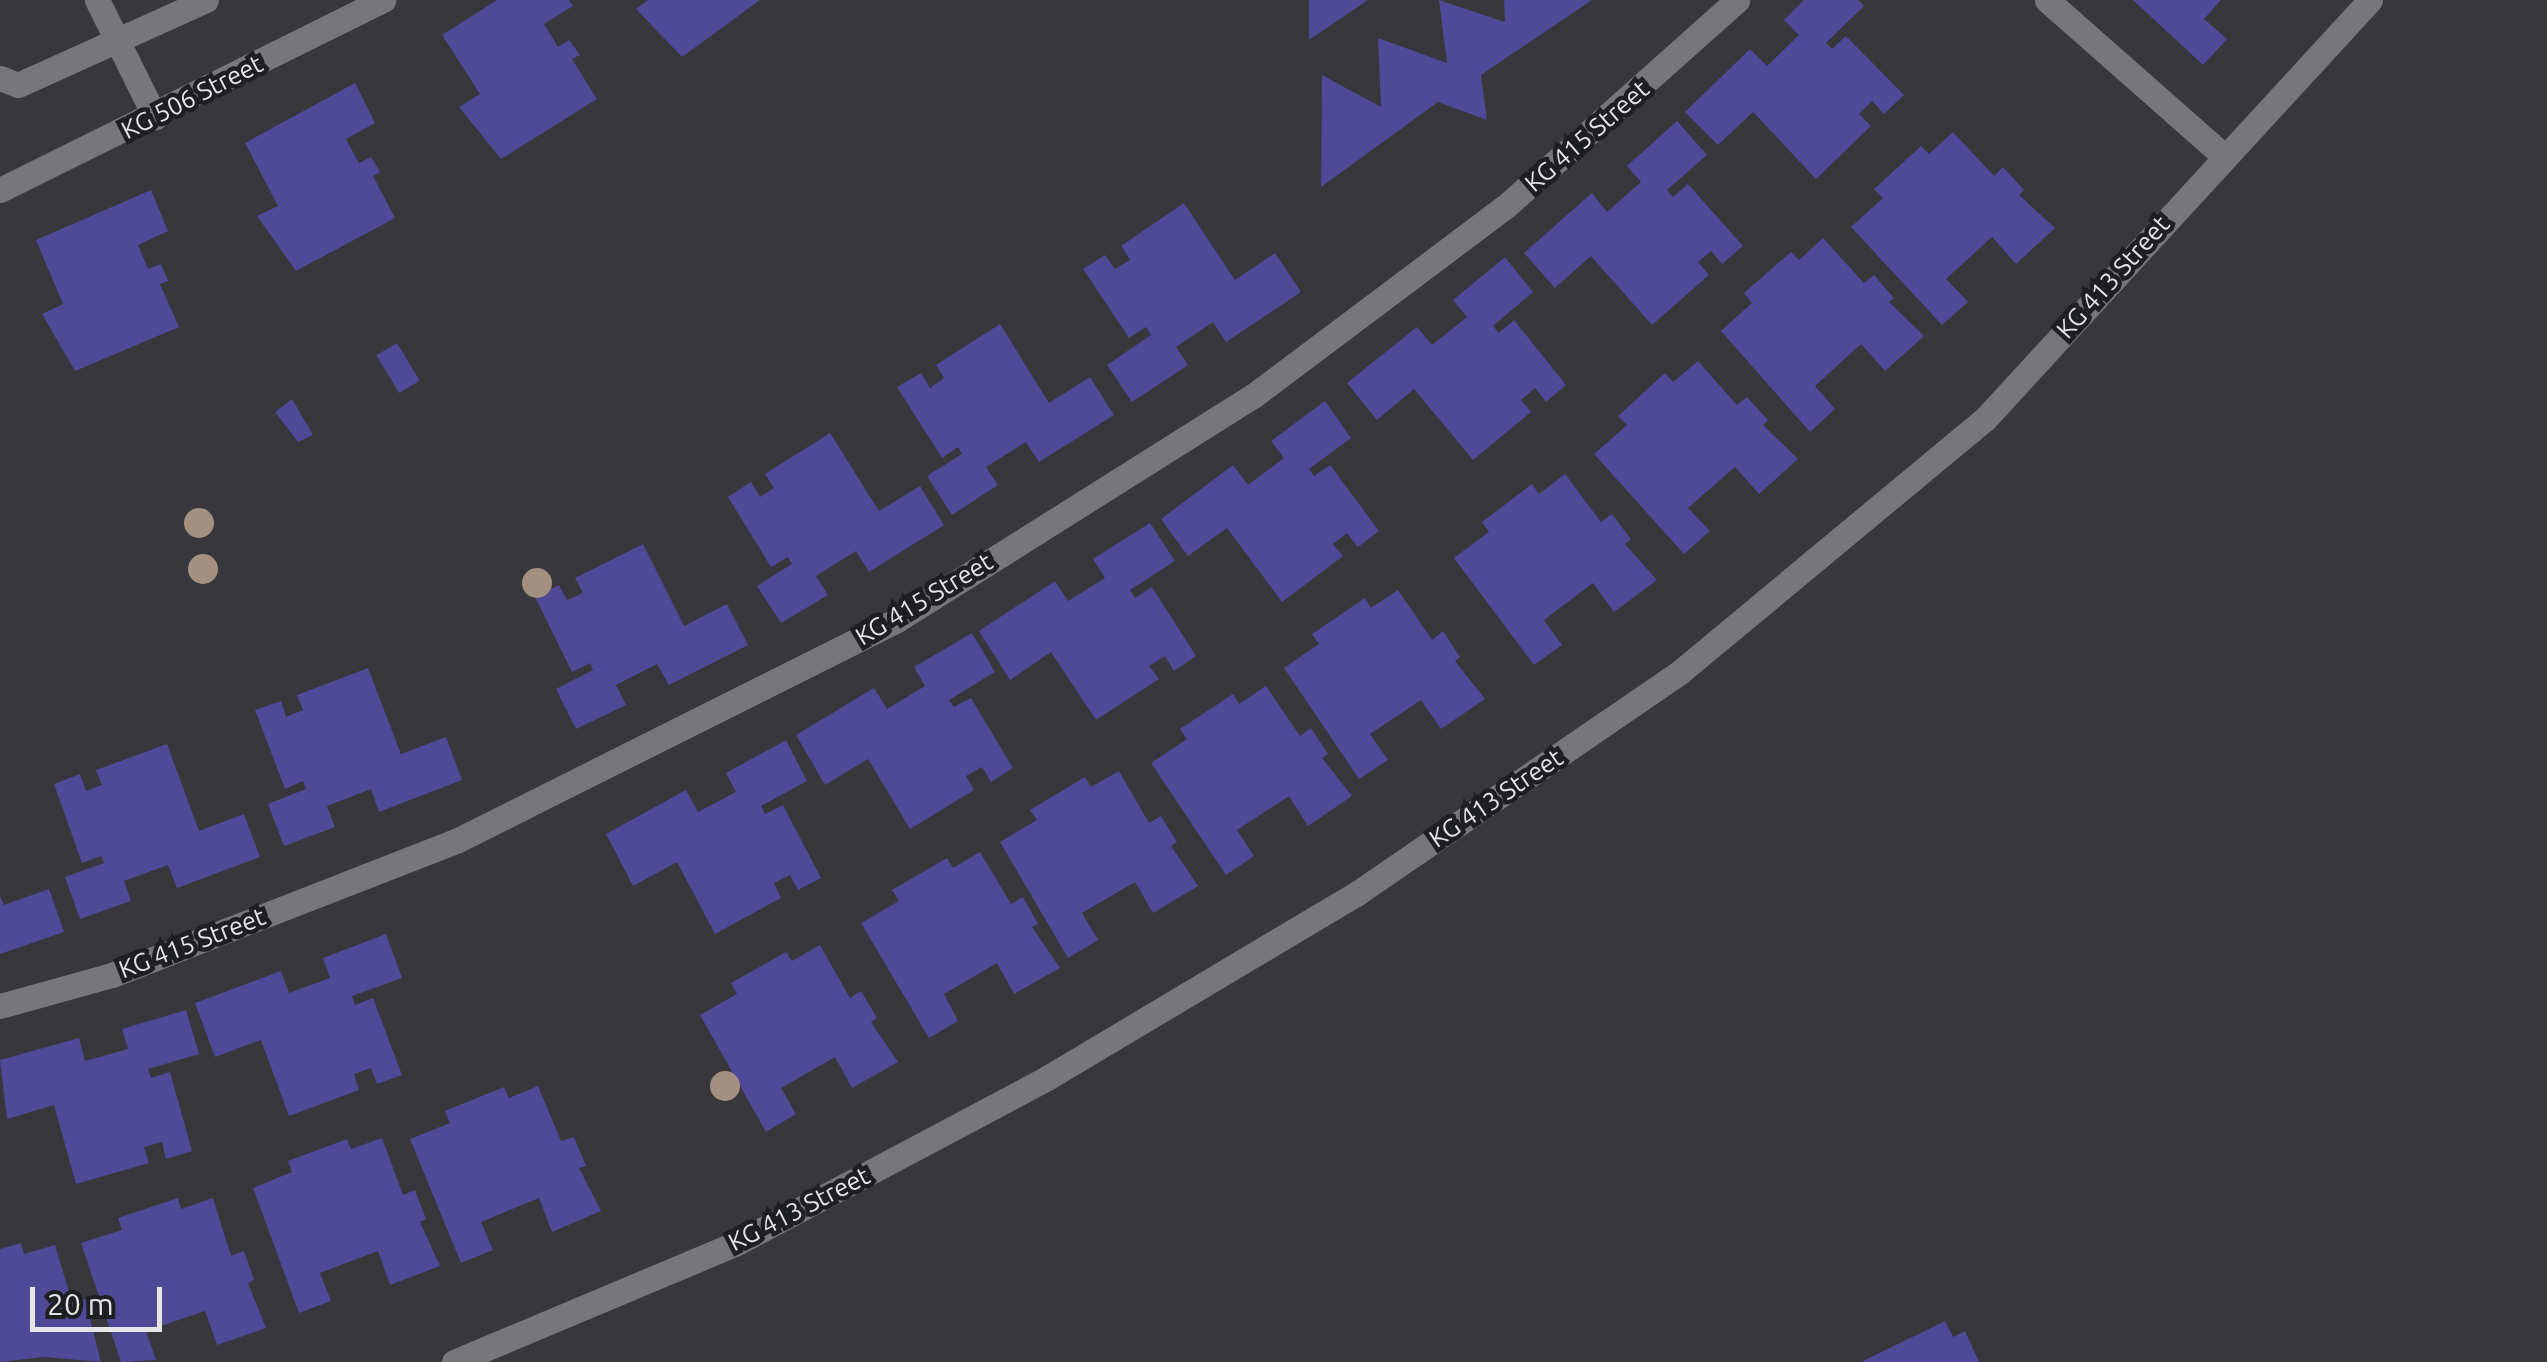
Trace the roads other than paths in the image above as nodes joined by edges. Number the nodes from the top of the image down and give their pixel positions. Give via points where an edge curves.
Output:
1 (96, 0) edge
2 (206, 0) edge
3 (383, 0) edge
4 (1737, 0) edge
5 (2047, 0) edge
6 (2370, 0) edge
7 (116, 42) junction
8 (0, 78) edge
9 (155, 117) junction
10 (2224, 156) junction
11 (0, 190) edge
12 (0, 1006) edge
13 (454, 1362) edge

1 - 7 street
2 - 7 street
3 - 9 street, KG 506 Street
4 - 12 street, KG 415 Street via 1505,207 1252,396 897,620 458,840 112,975
5 - 10 street
6 - 10 street, KG 413 Street
7 - 8 street via 18,85
7 - 9 street
9 - 11 street, KG 506 Street
10 - 13 street, KG 413 Street via 1985,418 1680,672 1356,894 1047,1078 736,1244

